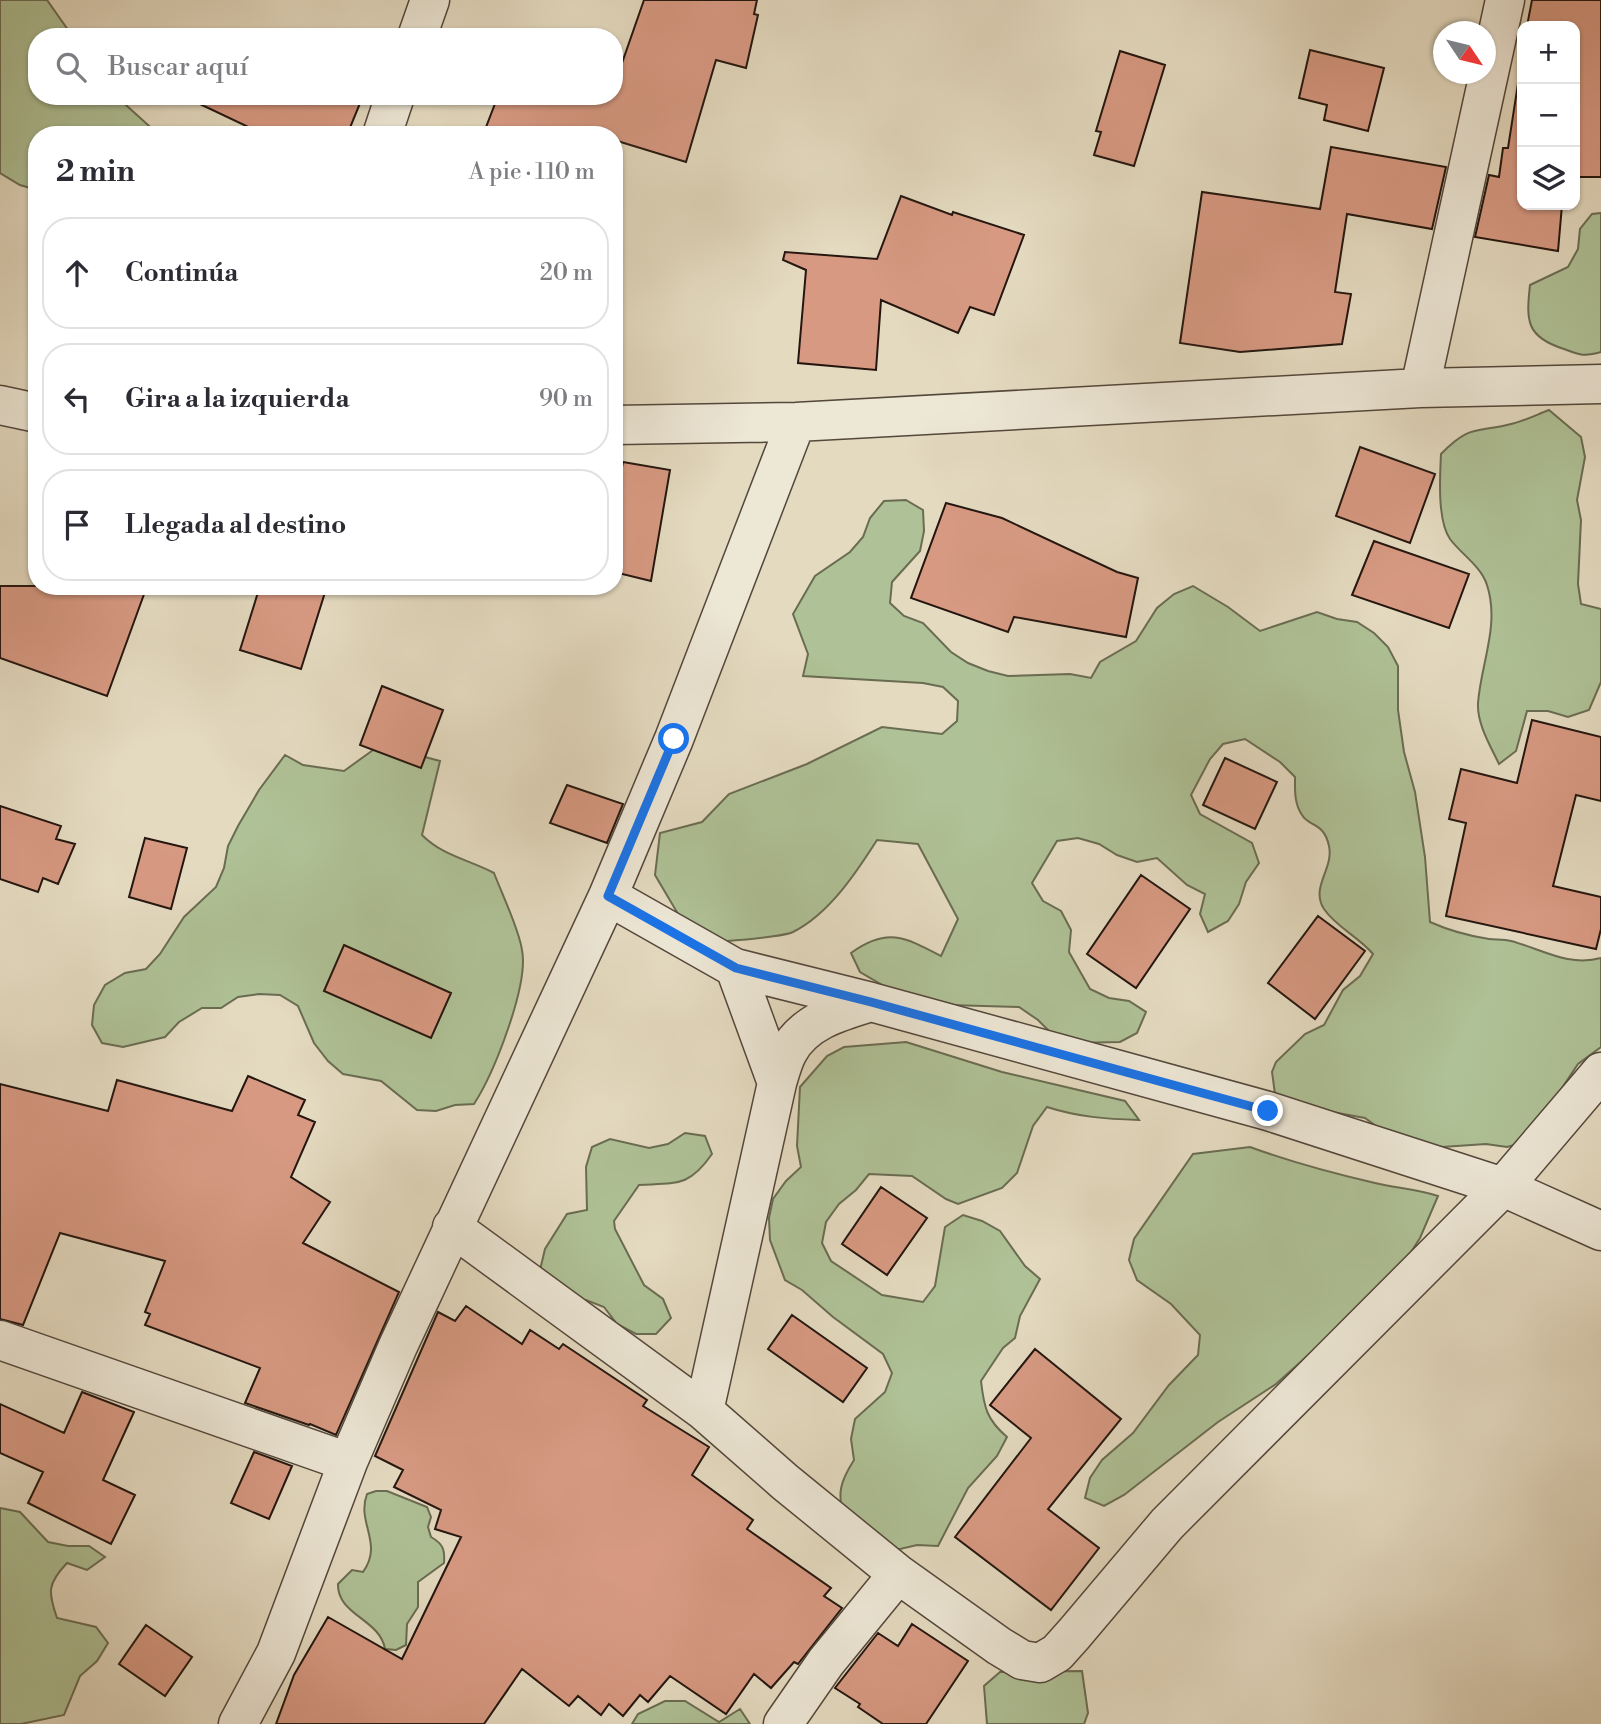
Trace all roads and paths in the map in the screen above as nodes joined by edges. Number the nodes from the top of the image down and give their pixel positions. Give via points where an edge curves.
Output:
1 (430, 0) edge
2 (1505, 0) edge
3 (420, 28) edge
4 (393, 105) edge
5 (385, 126) edge
6 (1601, 384) edge
7 (1420, 388) junction
8 (0, 405) edge
9 (28, 411) edge
10 (796, 422) junction
11 (623, 425) edge
12 (608, 896) junction
13 (736, 968) junction
14 (871, 1002) junction
15 (1601, 1072) edge
16 (777, 1083) junction
17 (1503, 1187) junction
18 (452, 1227) junction
19 (1601, 1231) edge
20 (0, 1340) edge
21 (704, 1411) junction
22 (348, 1462) junction
23 (898, 1574) junction
24 (239, 1724) edge
25 (783, 1724) edge

1 - 3 street
2 - 7 street
4 - 5 street
6 - 7 street
7 - 10 street
8 - 9 street
10 - 11 street
10 - 12 street
12 - 13 street
12 - 18 street
13 - 14 street
13 - 16 street
14 - 16 street via 818,1022 801,1036 788,1051
14 - 17 street via 1268,1111
15 - 17 street
16 - 21 street
17 - 19 street
17 - 23 street via 1167,1524 1056,1653 1040,1663 1023,1660
18 - 21 street
18 - 22 street
20 - 22 street
21 - 23 street
22 - 24 street via 276,1653
23 - 25 street via 826,1662

